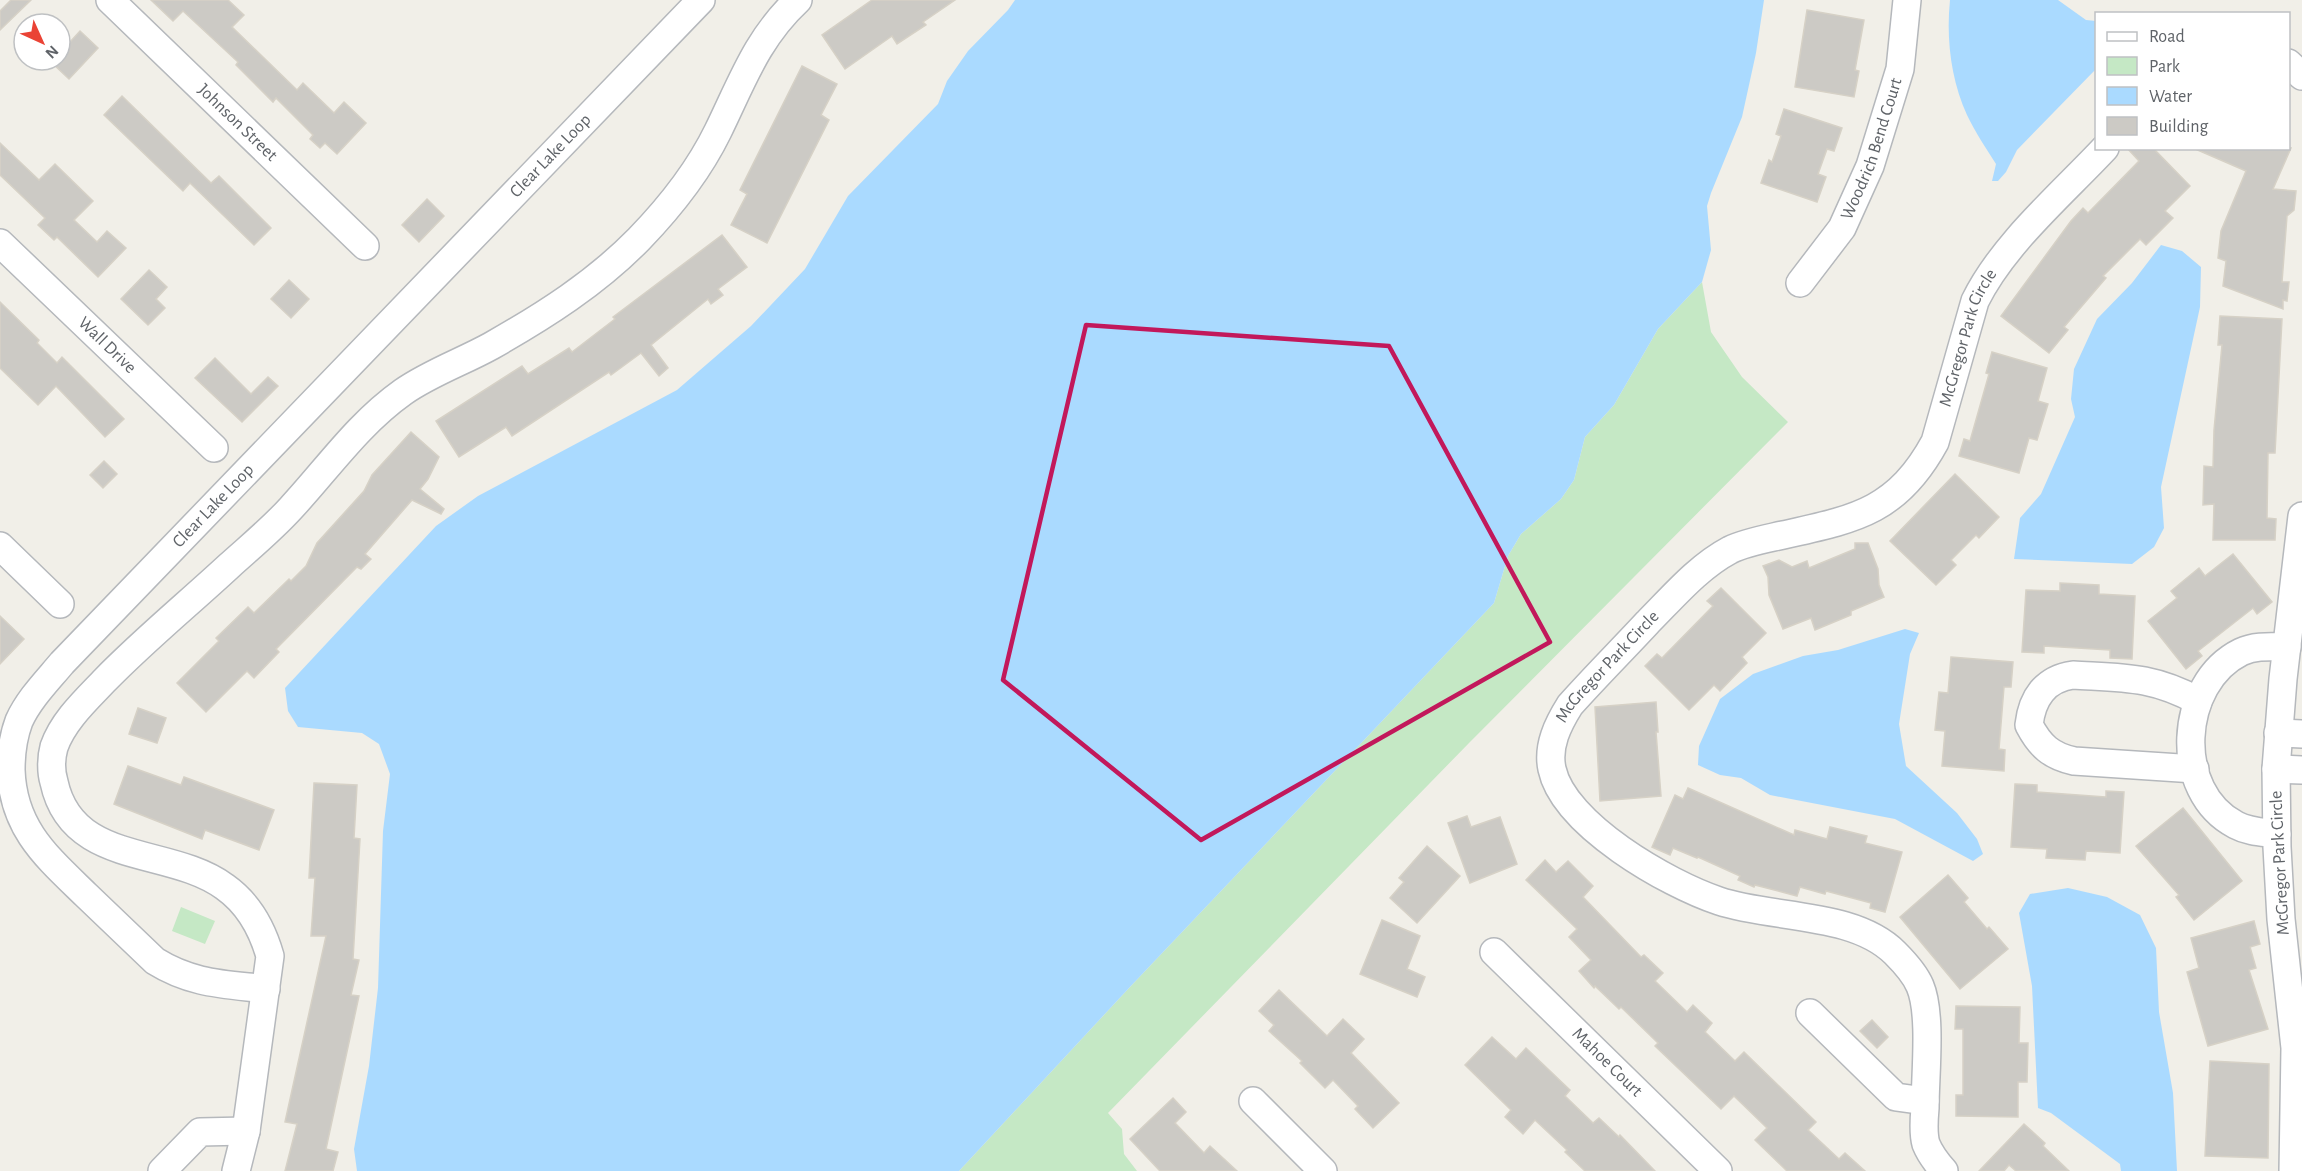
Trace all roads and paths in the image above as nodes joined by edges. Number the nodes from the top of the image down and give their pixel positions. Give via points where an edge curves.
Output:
1 (110, 0) edge
2 (701, 0) edge
3 (798, 0) edge
4 (1907, 0) edge
5 (2290, 64) edge
6 (2302, 76) edge
7 (2103, 150) edge
8 (0, 243) edge
9 (365, 246) dead end
10 (1800, 283) dead end
11 (214, 448) dead end
12 (2302, 516) edge
13 (5, 551) edge
14 (60, 604) dead end
15 (93, 631) junction
16 (2287, 648) junction
17 (124, 660) junction
18 (2198, 701) junction
19 (2290, 733) edge
20 (2195, 768) junction
21 (2289, 769) edge
22 (2277, 834) junction
23 (1494, 952) dead end
24 (266, 988) junction
25 (1810, 1013) dead end
26 (1253, 1101) dead end
27 (1925, 1101) junction
28 (246, 1131) junction
29 (162, 1171) edge
30 (236, 1171) edge
31 (1323, 1171) edge
32 (1718, 1171) edge
33 (1944, 1171) edge
34 (2293, 1171) edge

1 - 9 street, Johnson Street
2 - 15 street, Clear Lake Loop
3 - 17 street via 775,23 747,66 718,131 696,168 622,256 570,297 490,346 411,387 382,408 345,444 280,520
4 - 10 street, Woodrich Bend Court via 1900,69 1870,166 1842,228
5 - 6 street
7 - 27 street, McGregor Park Circle via 2012,245 1984,283 1975,301 1935,442 1909,483 1862,513 1754,541 1713,561 1679,590 1570,705 1551,746 1552,769 1560,789 1576,810 1648,869 1729,904 1858,930 1877,938 1895,953 1920,986 1925,1008
8 - 11 street, Wall Drive
12 - 16 street, McGregor Park Circle
13 - 14 street
15 - 17 street
15 - 24 street, Clear Lake Loop via 32,699 19,721 13,740 11,773 23,824 49,859 155,961 197,980
16 - 18 street via 2260,647 2241,652 2213,675
16 - 19 street, McGregor Park Circle
17 - 24 street via 64,726 54,748 54,785 62,804 80,829 96,841 203,874 236,896 264,935 270,956
18 - 20 street via 2191,735
18 - 20 street via 2176,688 2144,680 2073,675 2061,677 2037,695 2030,709 2029,725 2045,749 2057,757
19 - 21 street, McGregor Park Circle
20 - 22 street via 2205,795 2218,812 2247,830
21 - 22 street, McGregor Park Circle
22 - 34 street, McGregor Park Circle via 2281,919 2295,1048
23 - 32 street, Mahoe Court
24 - 28 street
25 - 27 street via 1896,1096
26 - 31 street
27 - 33 street, McGregor Park Circle via 1926,1144
28 - 29 street via 201,1132
28 - 30 street

